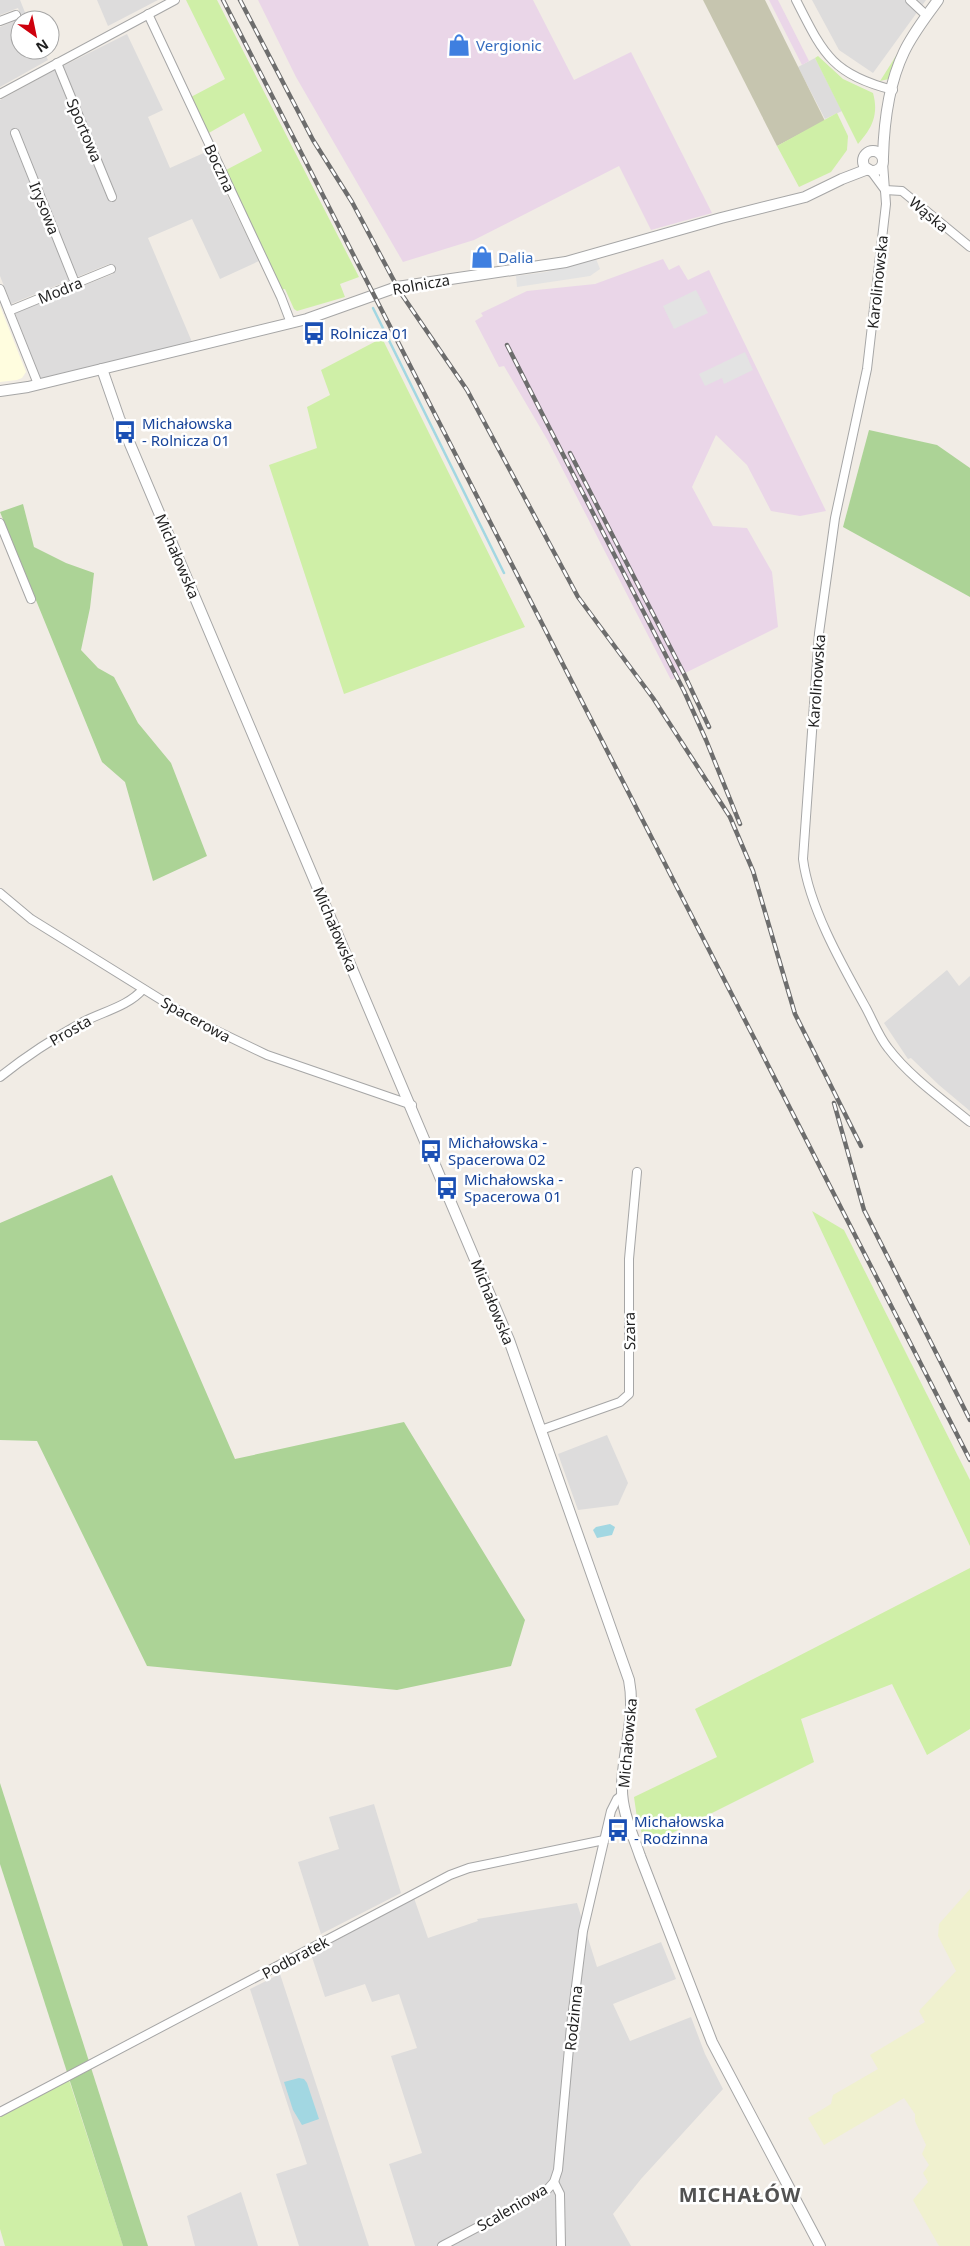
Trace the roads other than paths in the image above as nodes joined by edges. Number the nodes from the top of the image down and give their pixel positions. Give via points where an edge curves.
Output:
1 (175, 0) edge
2 (796, 0) edge
3 (910, 0) edge
4 (938, 0) edge
5 (148, 14) junction
6 (927, 16) junction
7 (57, 63) junction
8 (893, 90) junction
9 (0, 94) edge
10 (883, 132) junction
11 (15, 133) dead end
12 (866, 155) junction
13 (883, 160) junction
14 (869, 170) junction
15 (842, 179) junction
16 (886, 190) junction
17 (112, 196) dead end
18 (970, 247) edge
19 (111, 269) dead end
20 (75, 283) junction
21 (0, 289) edge
22 (9, 311) junction
23 (291, 323) junction
24 (102, 369) junction
25 (38, 384) junction
26 (0, 392) edge
27 (0, 523) edge
28 (31, 598) dead end
29 (0, 893) edge
30 (143, 989) junction
31 (0, 1077) edge
32 (412, 1106) junction
33 (970, 1122) edge
34 (637, 1172) dead end
35 (541, 1430) junction
36 (622, 1795) junction
37 (604, 1840) junction
38 (0, 2112) edge
39 (554, 2182) junction
40 (442, 2246) edge
41 (561, 2246) edge
42 (820, 2246) edge

1 - 5 street
2 - 8 street via 830,59 859,80
3 - 6 street
4 - 6 street, Karolinowska
5 - 7 street
5 - 23 street, Boczna
6 - 8 street, Karolinowska via 904,52
7 - 9 street
7 - 17 street, Sportowa
8 - 10 street, Karolinowska
10 - 12 street, Karolinowska
10 - 13 street, Karolinowska
11 - 20 street, Irysowa
12 - 13 street via 875,150
12 - 14 street via 863,165
12 - 15 street, Rolnicza
13 - 14 street via 877,170
13 - 16 street, Karolinowska
14 - 15 street, Rolnicza
14 - 16 street
15 - 23 street, Rolnicza via 797,199 566,262 397,287
16 - 18 street, Wąska via 902,191
16 - 33 street, Karolinowska via 867,370 835,518 819,633 803,858 806,883 816,906 887,1047 917,1078
19 - 20 street, Modra
20 - 22 street, Modra
21 - 22 street
22 - 25 street
23 - 24 street, Rolnicza
24 - 25 street, Rolnicza
24 - 32 street, Michałowska
25 - 26 street, Rolnicza
27 - 28 street
29 - 30 street, Spacerowa via 31,919
30 - 31 street, Prosta via 130,1000 44,1045
30 - 32 street, Spacerowa via 192,1019 268,1055
32 - 35 street, Michałowska via 509,1340
34 - 35 street, Szara via 629,1259 629,1394 620,1402
35 - 36 street, Michałowska via 633,1698
36 - 37 street, Rodzinna via 611,1811
36 - 42 street, Michałowska via 643,1864 712,2042
37 - 38 street, Podbratek via 469,1868 450,1875
37 - 39 street, Rodzinna via 583,1931 558,2170
39 - 40 street, Scaleniowa via 532,2199
39 - 41 street, Rodzinna via 560,2194

